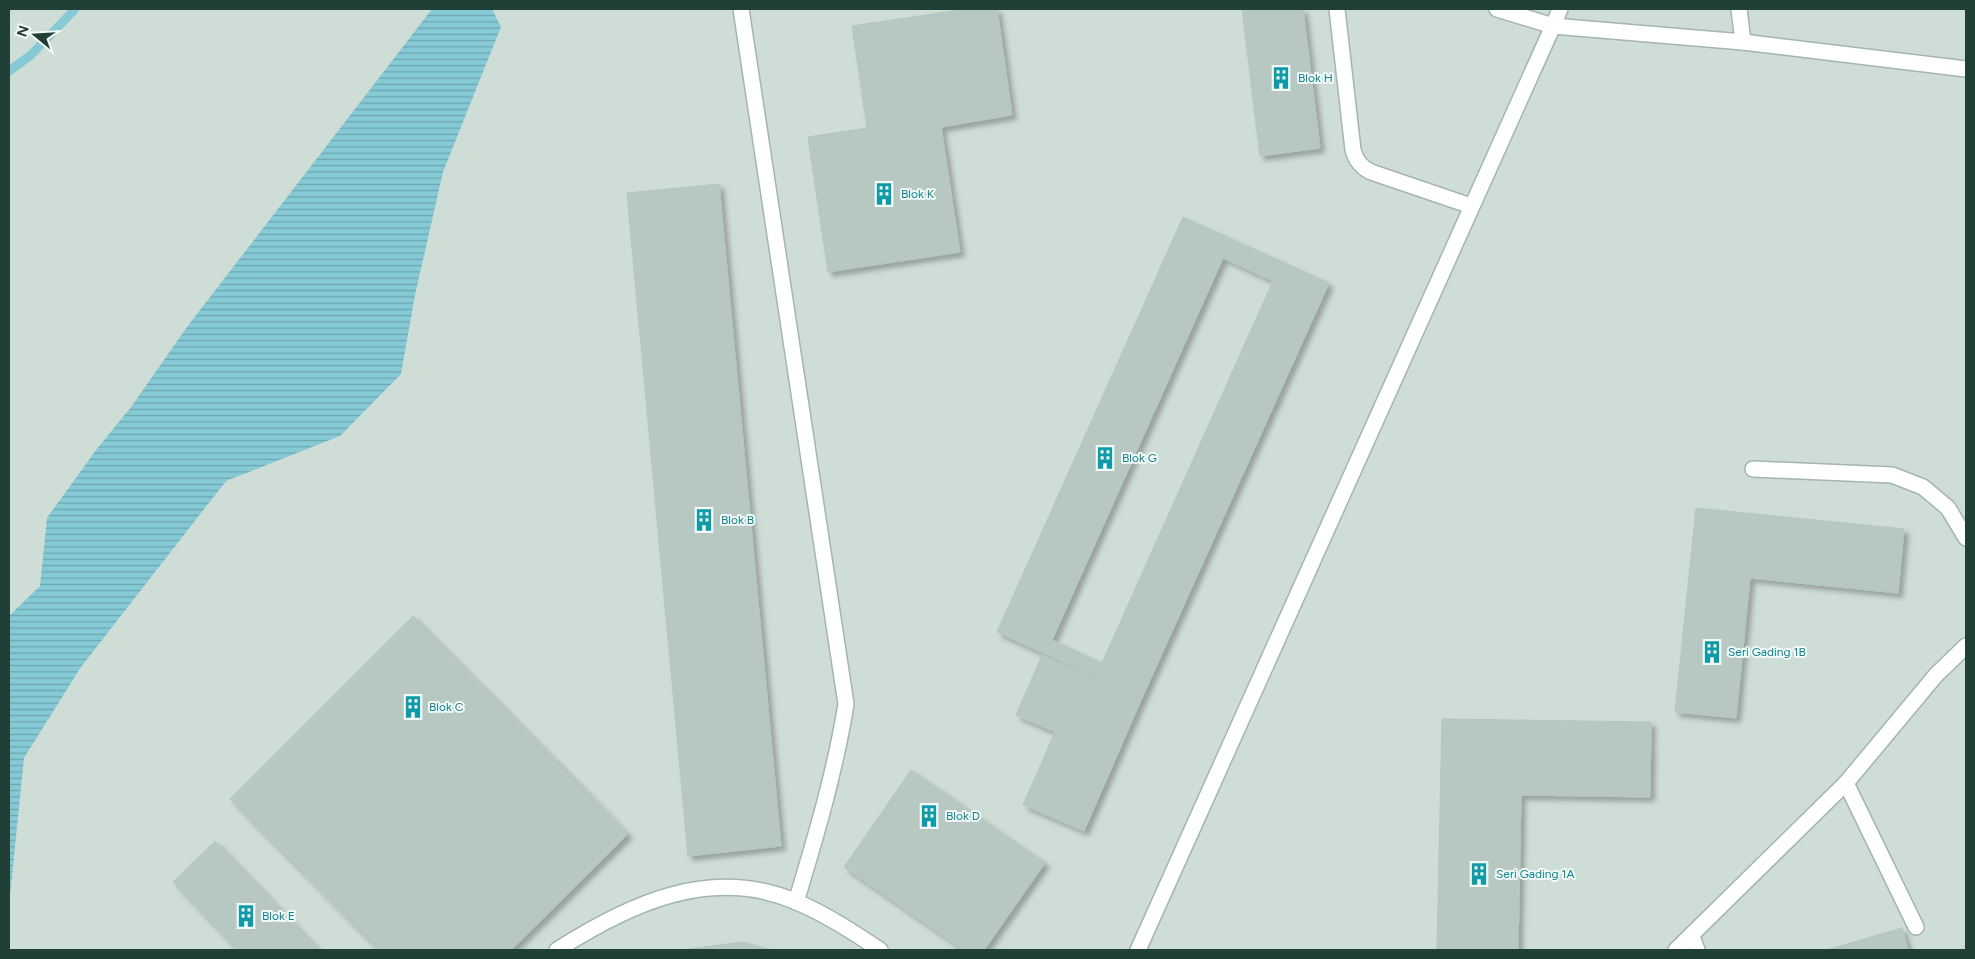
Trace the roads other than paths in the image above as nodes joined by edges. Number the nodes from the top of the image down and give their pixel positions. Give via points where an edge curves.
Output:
1 (741, 9) edge
2 (1337, 9) edge
3 (1497, 9) edge
4 (1560, 9) edge
5 (1738, 9) edge
6 (1553, 26) junction
7 (1743, 42) junction
8 (1966, 69) edge
9 (1471, 206) junction
10 (1754, 469) dead end
11 (1966, 538) edge
12 (1966, 646) edge
13 (1846, 782) junction
14 (796, 902) junction
15 (1916, 928) dead end
16 (1692, 936) junction
17 (557, 950) edge
18 (880, 950) edge
19 (1138, 950) edge
20 (1676, 950) edge
21 (1697, 950) edge

1 - 14 lane via 846,704 837,759
2 - 9 lane via 1355,158 1370,172
3 - 6 lane
4 - 6 lane
5 - 7 lane
6 - 7 lane
6 - 9 lane
7 - 8 lane
9 - 19 lane
10 - 11 lane via 1892,475 1923,487 1948,508
12 - 13 lane via 1936,674
13 - 15 lane
13 - 16 lane
14 - 17 lane via 762,891 714,887 676,894 622,912
14 - 18 lane via 839,923
16 - 20 lane
16 - 21 lane

